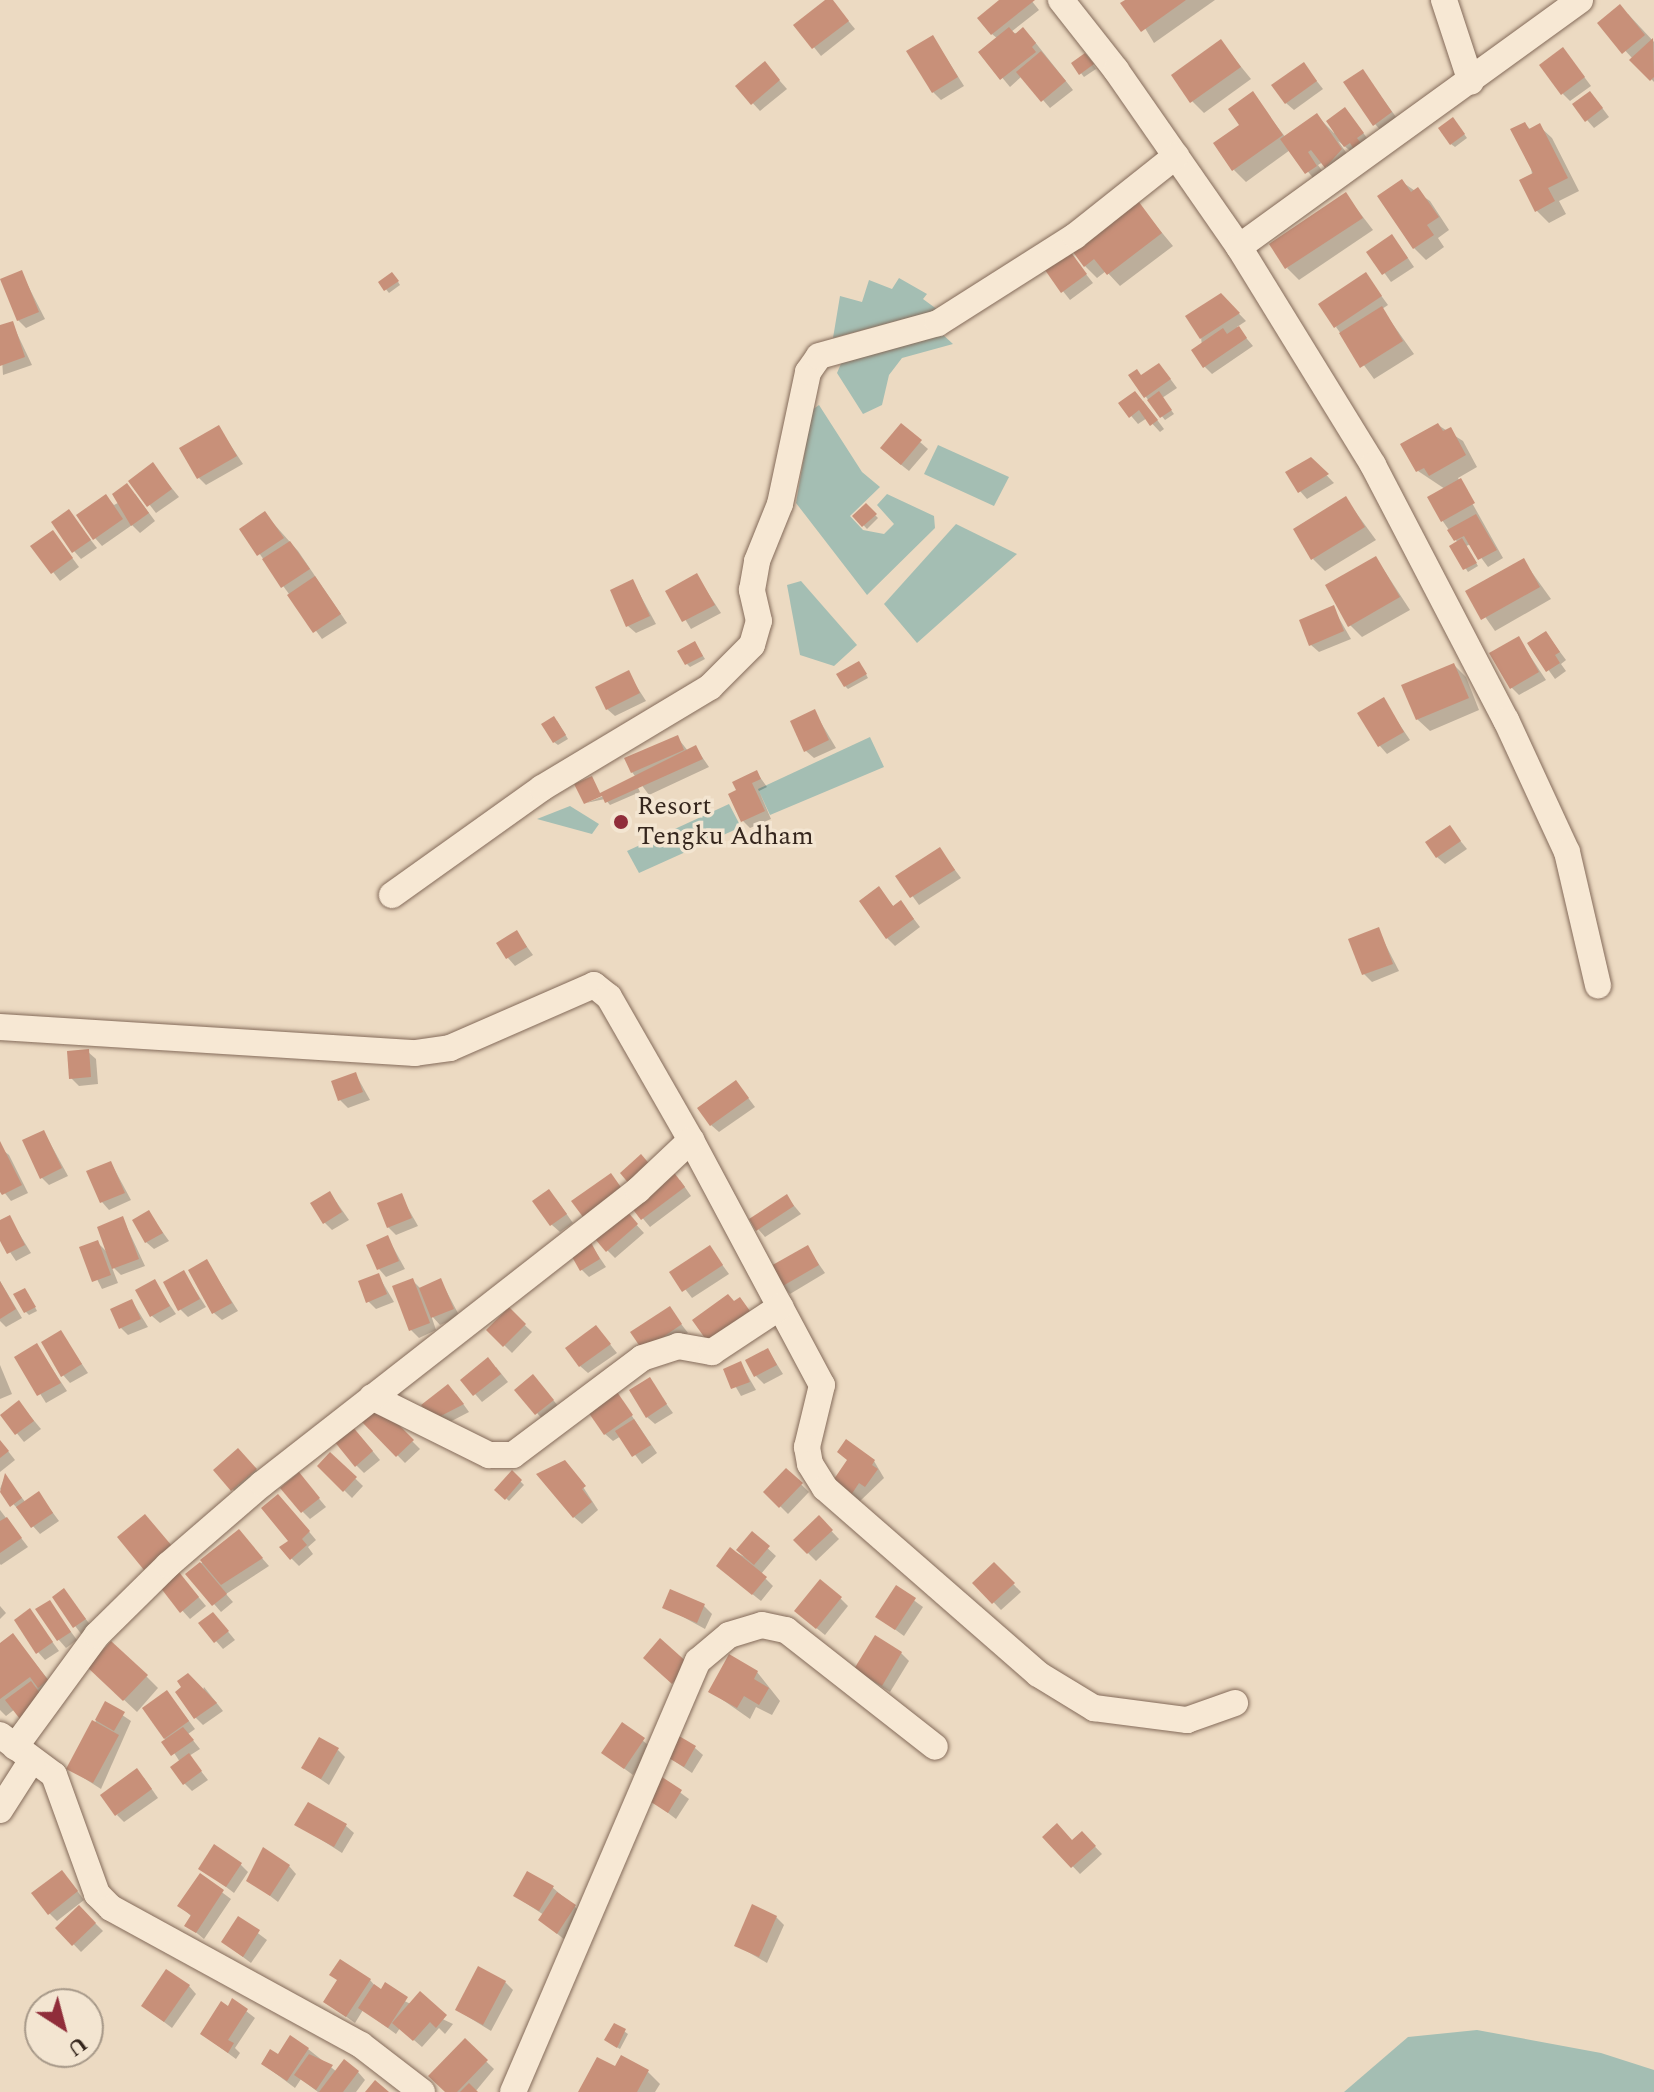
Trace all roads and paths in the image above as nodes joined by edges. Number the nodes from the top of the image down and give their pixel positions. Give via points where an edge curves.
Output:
1 (1061, 0) edge
2 (1444, 0) edge
3 (1580, 0) edge
4 (1471, 82) junction
5 (1176, 156) junction
6 (1239, 247) junction
7 (392, 895) dead end
8 (1598, 985) dead end
9 (0, 1027) edge
10 (691, 1140) junction
11 (780, 1307) junction
12 (372, 1397) junction
13 (1235, 1703) dead end
14 (16, 1747) edge
15 (935, 1747) dead end
16 (0, 1810) edge
17 (422, 2092) edge
18 (513, 2092) edge

1 - 5 street
2 - 4 street
3 - 4 street
4 - 6 street
5 - 6 street
5 - 7 street via 1075,236 938,323 819,356 808,372 780,504 757,561 752,590 759,621 752,645 710,687 542,788
6 - 8 street via 1373,465 1506,720 1567,852
9 - 10 street via 415,1053 450,1048 594,985 609,997
10 - 11 street
10 - 12 street via 638,1190
11 - 12 street via 712,1352 678,1346 642,1358 513,1455 489,1455
11 - 13 street via 822,1385 807,1447 810,1464 836,1499 1038,1674 1094,1708 1187,1720
12 - 14 street via 168,1565 97,1635
14 - 16 street
14 - 17 street via 54,1775 97,1894 111,1908 361,2045
15 - 18 street via 786,1630 762,1625 729,1635 698,1661 670,1716

